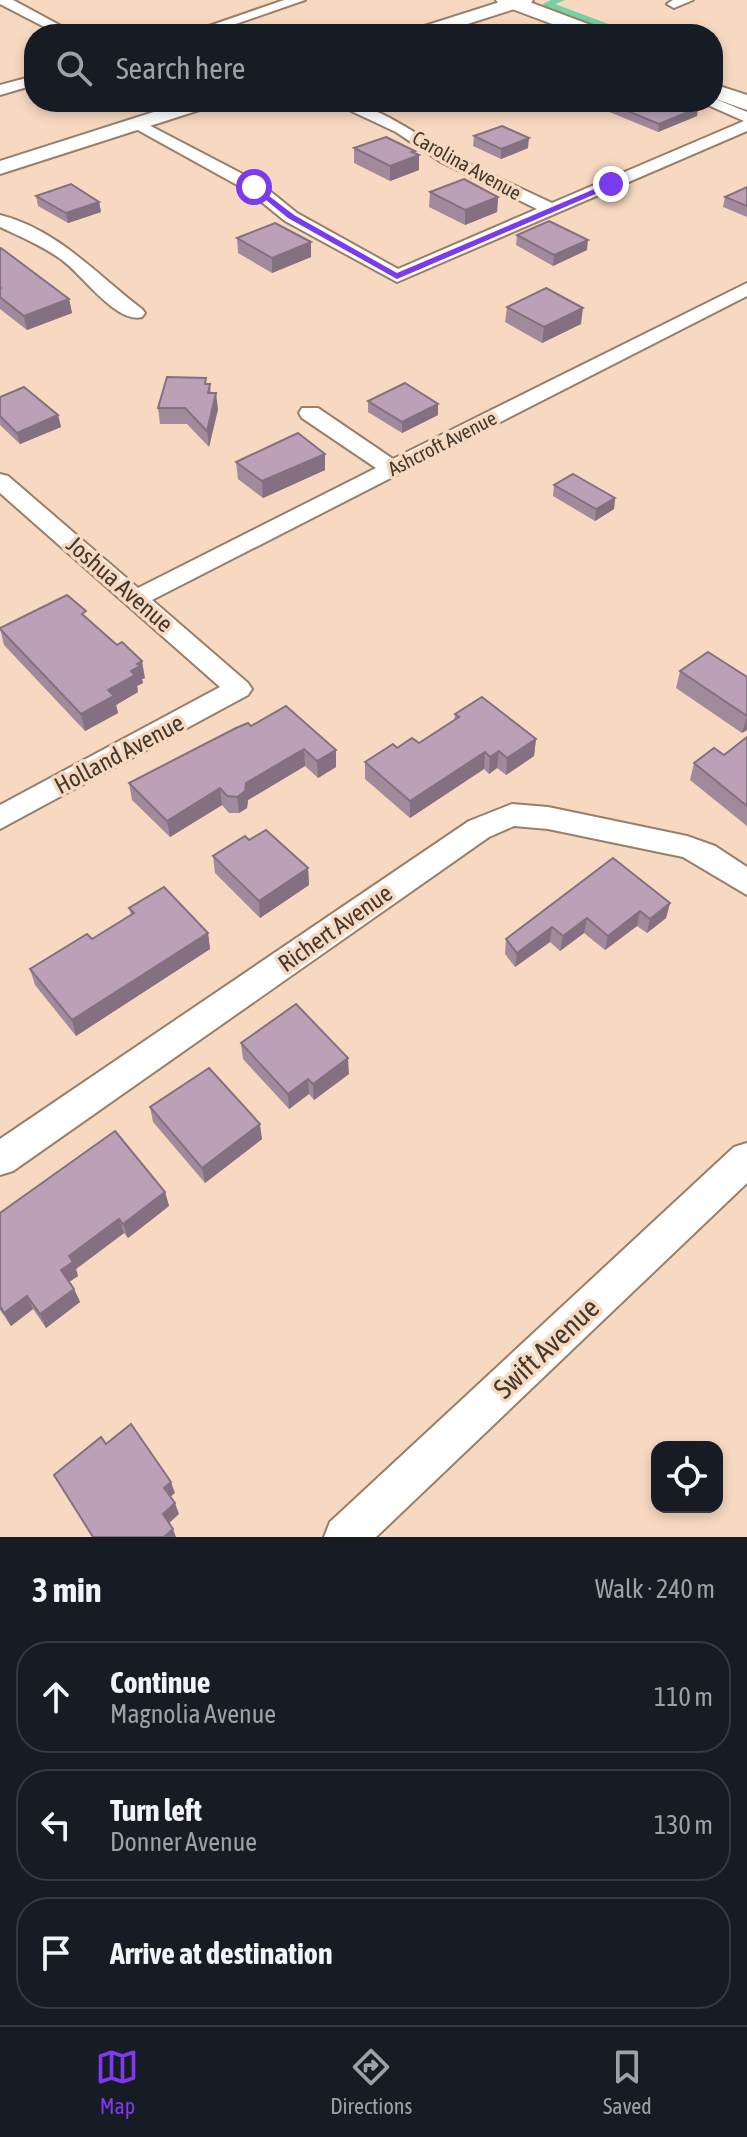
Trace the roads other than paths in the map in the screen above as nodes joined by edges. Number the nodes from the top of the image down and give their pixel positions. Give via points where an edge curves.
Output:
1 (3, 0) edge
2 (298, 0) edge
3 (477, 0) edge
4 (511, 3) edge
5 (50, 24) edge
6 (224, 24) edge
7 (448, 24) edge
8 (548, 24) edge
9 (569, 24) edge
10 (723, 82) edge
11 (24, 83) edge
12 (0, 90) edge
13 (747, 90) edge
14 (723, 94) edge
15 (747, 103) edge
16 (723, 108) edge
17 (172, 112) edge
18 (363, 112) edge
19 (747, 117) edge
20 (135, 124) junction
21 (747, 125) edge
22 (0, 168) edge
23 (551, 209) junction
24 (0, 220) edge
25 (747, 289) edge
26 (135, 313) dead end
27 (310, 413) dead end
28 (391, 468) junction
29 (0, 481) edge
30 (137, 598) junction
31 (239, 689) joint
32 (0, 818) edge
33 (747, 883) edge
34 (0, 1159) edge
35 (747, 1159) edge
36 (345, 1537) edge

1 - 5 street
2 - 6 street
3 - 4 main road
4 - 7 street
4 - 8 main road
4 - 9 main road
10 - 13 main road
11 - 12 street
14 - 15 main road
16 - 19 street
17 - 20 street
18 - 23 street, Carolina Avenue
20 - 22 street
20 - 23 street via 254,187 291,217 397,276
21 - 23 street
24 - 26 street via 72,258
25 - 28 street, Ashcroft Avenue
27 - 28 street
28 - 30 street, Ashcroft Avenue
29 - 30 street, Joshua Avenue
30 - 31 street, Joshua Avenue
31 - 32 street, Holland Avenue
33 - 34 street, Richert Avenue via 687,847 512,815 479,829
35 - 36 street, Swift Avenue

